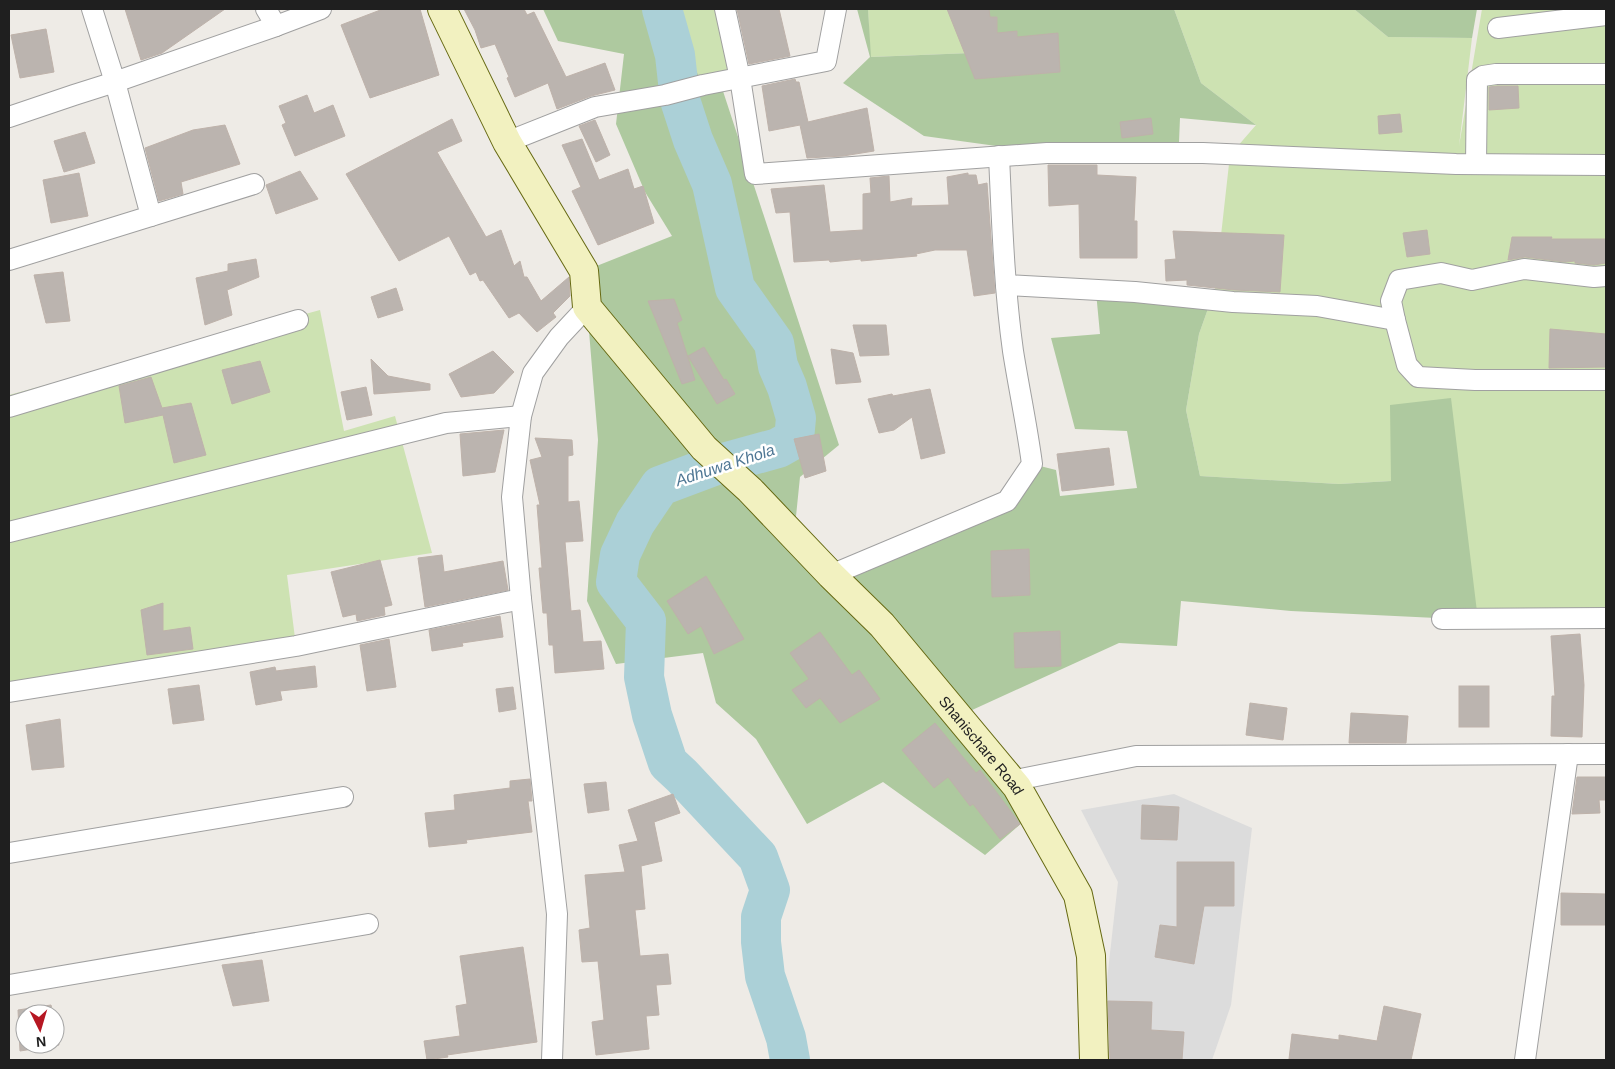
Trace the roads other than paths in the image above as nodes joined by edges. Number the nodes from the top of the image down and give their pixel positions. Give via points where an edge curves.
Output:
1 (92, 9) edge
2 (266, 9) edge
3 (321, 9) edge
4 (442, 9) edge
5 (725, 9) edge
6 (836, 9) edge
7 (1606, 15) edge
8 (276, 26) junction
9 (1498, 28) dead end
10 (1606, 74) edge
11 (740, 78) junction
12 (115, 82) junction
13 (9, 117) edge
14 (507, 142) junction
15 (999, 156) junction
16 (1476, 164) junction
17 (1606, 165) edge
18 (254, 184) dead end
19 (151, 216) junction
20 (9, 260) edge
21 (1606, 276) edge
22 (1006, 285) junction
23 (587, 307) junction
24 (298, 320) dead end
25 (1395, 320) junction
26 (1606, 380) edge
27 (9, 407) edge
28 (521, 416) junction
29 (9, 532) edge
30 (831, 575) junction
31 (521, 599) junction
32 (1606, 618) edge
33 (1442, 619) dead end
34 (9, 692) edge
35 (1568, 754) junction
36 (1606, 754) edge
37 (1011, 781) junction
38 (343, 797) dead end
39 (9, 853) edge
40 (368, 924) dead end
41 (9, 985) edge
42 (549, 1060) edge
43 (1094, 1060) edge
44 (1525, 1060) edge

1 - 12 street
2 - 8 street
3 - 8 street
4 - 14 street
5 - 11 street
6 - 11 street via 826,61
7 - 9 street
8 - 12 street
10 - 16 street via 1496,74 1477,80
11 - 14 street via 595,108
11 - 15 street via 755,174
12 - 13 street
12 - 19 street
14 - 23 street via 584,271
15 - 16 street via 1203,153
15 - 22 street
16 - 17 street
18 - 19 street
19 - 20 street
21 - 25 street via 1524,269 1472,280 1441,273 1399,280 1391,301
22 - 25 street via 1317,306
22 - 30 street via 1032,464 1006,501
23 - 28 street via 559,337 533,373
23 - 30 street, Shanischare Road via 704,448 750,490
24 - 27 street
25 - 26 street via 1407,365 1418,377
28 - 29 street via 446,423
28 - 31 street via 512,497
30 - 37 street, Shanischare Road via 882,625
31 - 34 street via 296,646
31 - 42 street via 557,914
32 - 33 street
35 - 36 street
35 - 37 street via 1136,756
35 - 44 street
37 - 43 street, Shanischare Road via 1078,895 1090,956
38 - 39 street
40 - 41 street

